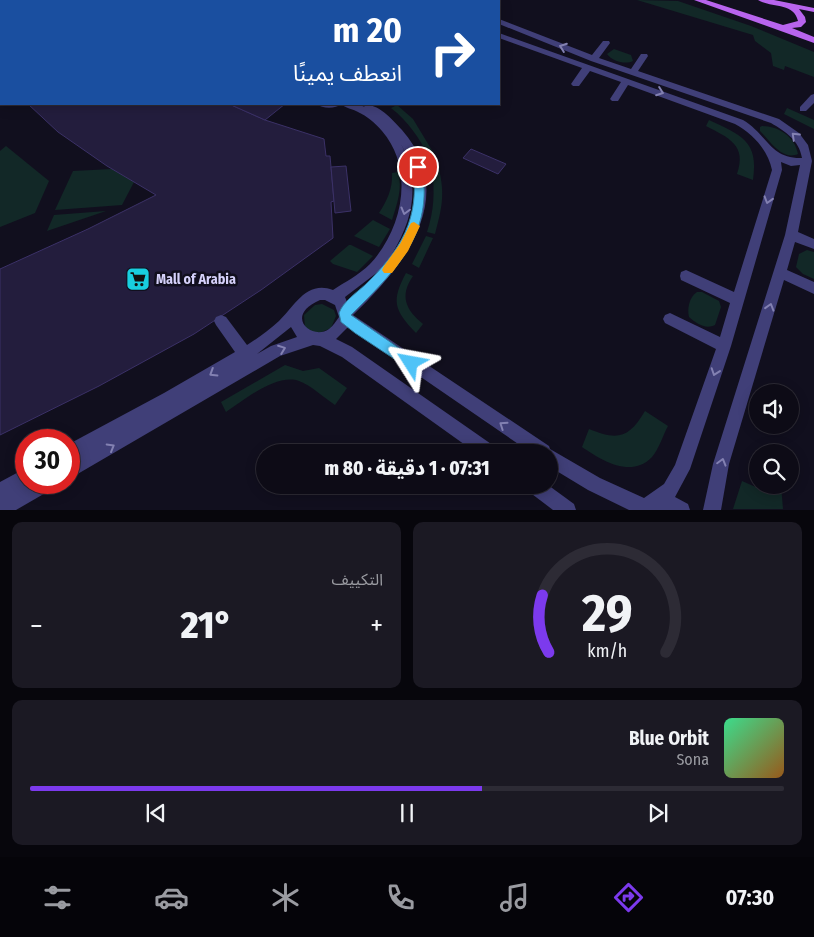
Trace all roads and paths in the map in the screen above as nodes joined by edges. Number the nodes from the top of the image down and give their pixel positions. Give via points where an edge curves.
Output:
1 (698, 0) edge
2 (762, 0) edge
3 (781, 4) junction
4 (814, 10) edge
5 (500, 21) edge
6 (781, 27) junction
7 (500, 35) edge
8 (814, 40) edge
9 (606, 43) dead end
10 (644, 56) dead end
11 (591, 63) junction
12 (630, 76) junction
13 (576, 84) dead end
14 (814, 97) edge
15 (615, 99) dead end
16 (349, 105) edge
17 (368, 105) edge
18 (803, 109) dead end
19 (759, 115) junction
20 (751, 129) junction
21 (774, 156) junction
22 (807, 161) junction
23 (791, 234) junction
24 (814, 244) edge
25 (780, 273) junction
26 (686, 276) dead end
27 (814, 288) edge
28 (335, 296) junction
29 (738, 300) junction
30 (294, 314) junction
31 (345, 315) junction
32 (670, 319) dead end
33 (221, 321) dead end
34 (316, 339) junction
35 (724, 346) junction
36 (249, 359) junction
37 (477, 444) edge
38 (531, 444) edge
39 (80, 447) edge
40 (558, 462) edge
41 (80, 464) edge
42 (15, 482) edge
43 (0, 491) edge
44 (27, 494) edge
45 (546, 494) edge
46 (643, 505) edge
47 (0, 509) edge
48 (568, 510) edge
49 (682, 510) edge
50 (712, 510) edge

1 - 6 main road
2 - 3 main road
3 - 4 main road
3 - 6 main road via 798,12 802,22
11 -> 5 street
6 - 8 main road
7 - 11 street
9 - 11 street
10 - 12 street
11 - 12 street
11 - 13 street
12 - 15 street
12 - 19 street
12 -> 20 street
14 - 18 street
16 -> 28 street via 365,111 383,125 401,150 407,169 407,205 401,226 374,267
17 - 31 street via 390,121 408,144 418,167 419,206 414,230 394,262
19 - 20 street via 752,120
22 -> 19 street via 806,149 789,129
20 - 21 street
21 - 22 street via 791,162
21 -> 29 street via 777,170
22 - 23 street
23 - 24 street
23 - 25 street
25 - 27 street
50 -> 25 street via 721,464
26 - 29 street
28 - 30 street via 310,296 303,300
28 - 31 street
29 - 35 street
30 - 34 street via 296,329 302,336
30 - 36 street
31 - 34 street via 337,331
38 -> 31 street
32 - 35 street
33 - 36 street
36 -> 34 street
34 - 37 street via 348,352
35 -> 46 street via 682,469 670,490
36 -> 39 street
41 -> 36 street
40 - 46 street via 598,488
42 - 43 street
44 - 47 street
45 - 48 street
46 - 49 street via 671,504

